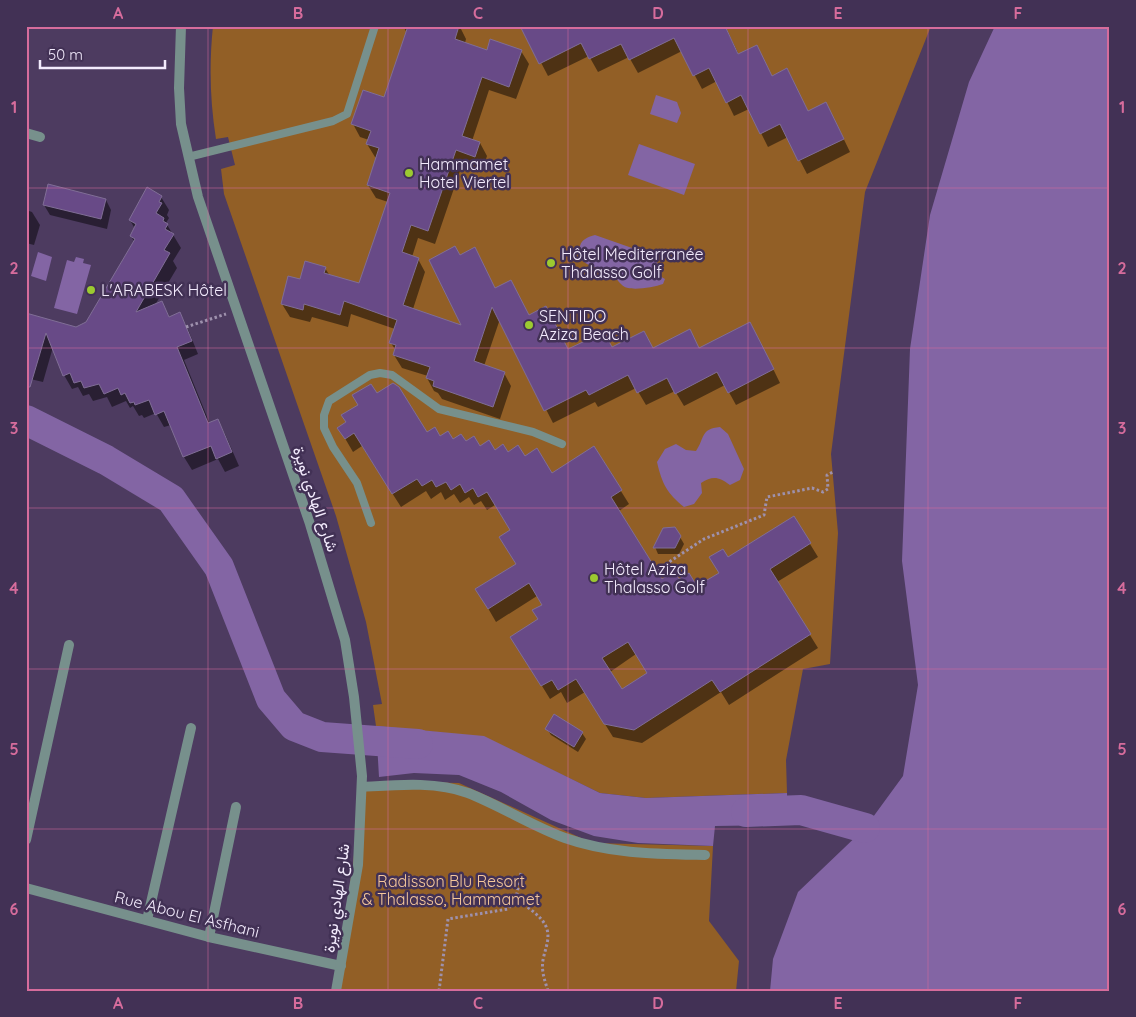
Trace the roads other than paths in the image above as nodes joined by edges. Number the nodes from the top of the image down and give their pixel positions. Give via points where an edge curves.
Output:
1 (181, 26) edge
2 (375, 26) edge
3 (26, 133) edge
4 (40, 137) dead end
5 (188, 157) junction
6 (562, 444) dead end
7 (371, 523) dead end
8 (69, 645) dead end
9 (191, 728) dead end
10 (362, 787) junction
11 (236, 807) dead end
12 (26, 840) edge
13 (705, 855) dead end
14 (26, 888) edge
15 (147, 920) junction
16 (209, 937) junction
17 (341, 966) junction
18 (336, 991) edge

1 - 5 street, شارع الهادي نويرة via 179,88 181,124
2 - 5 lane via 346,114 333,121
3 - 4 street
5 - 10 street, شارع الهادي نويرة via 201,205 313,533 345,640
6 - 7 lane via 532,432 439,408 392,374 370,375 329,401 324,428 357,483
8 - 12 street
9 - 15 street
10 - 13 street via 416,784 443,787 466,792 582,844 619,852
10 - 17 street, شارع الهادي نويرة via 358,865
11 - 16 street
14 - 15 street, Rue Abou El Asfhani
15 - 16 street, Rue Abou El Asfhani
16 - 17 street, Rue Abou El Asfhani
17 - 18 street, شارع الهادي نويرة

